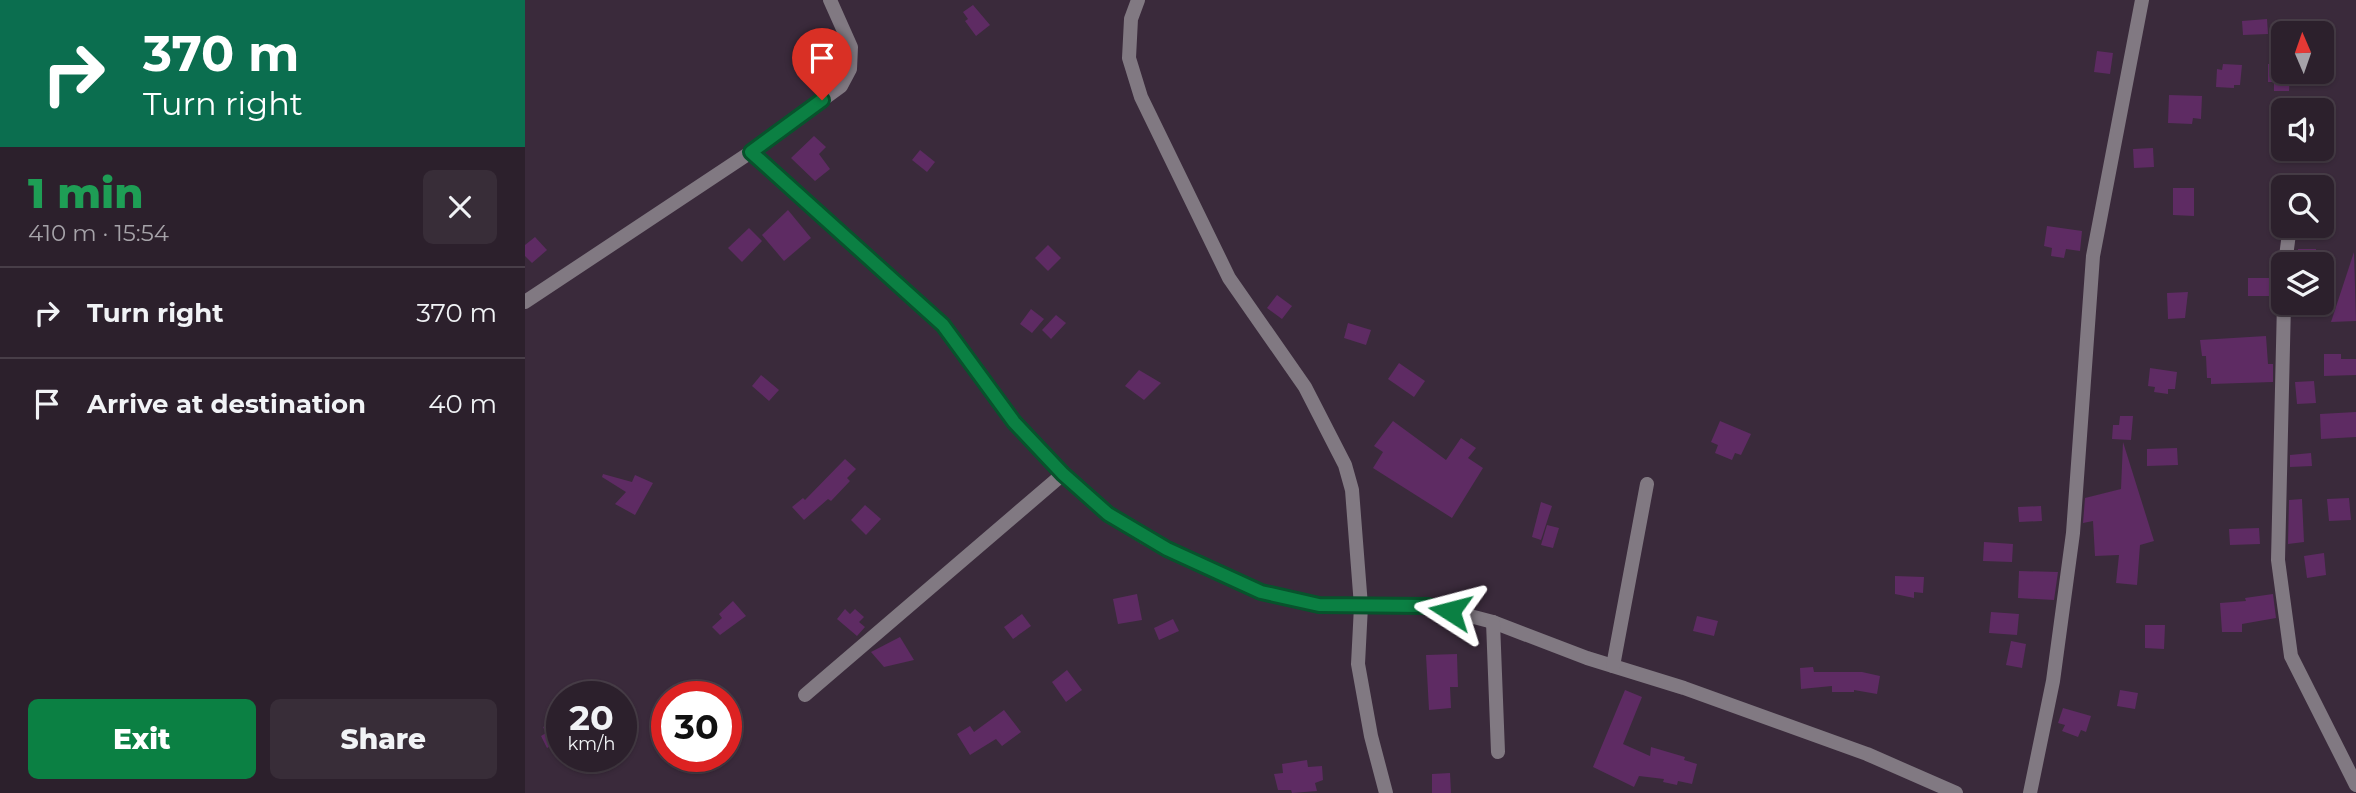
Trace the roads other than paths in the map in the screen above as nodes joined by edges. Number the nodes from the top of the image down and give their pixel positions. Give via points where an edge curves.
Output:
1 (830, 0) edge
2 (1138, 0) edge
3 (2142, 0) edge
4 (751, 152) junction
5 (525, 302) edge
6 (2284, 315) edge
7 (1063, 474) junction
8 (1647, 484) dead end
9 (1361, 606) junction
10 (1493, 622) junction
11 (1613, 666) junction
12 (805, 695) dead end
13 (1498, 752) dead end
14 (2356, 785) edge
15 (1386, 793) edge
16 (1956, 793) edge
17 (2030, 793) edge

1 - 4 street via 851,47 850,69 841,86
2 - 9 street via 1131,19 1129,58 1141,97 1229,278 1305,387 1345,465 1352,490
3 - 17 street via 2092,256 2073,533 2053,681
4 - 5 street
4 - 7 street via 943,325 1014,422
6 - 14 street via 2278,560 2291,656
7 - 9 street via 1108,514 1188,560 1261,592 1319,605
7 - 12 street
8 - 11 street
9 - 10 street via 1428,606
9 - 15 street via 1358,664
10 - 11 street
10 - 13 street
11 - 16 street via 1867,754

